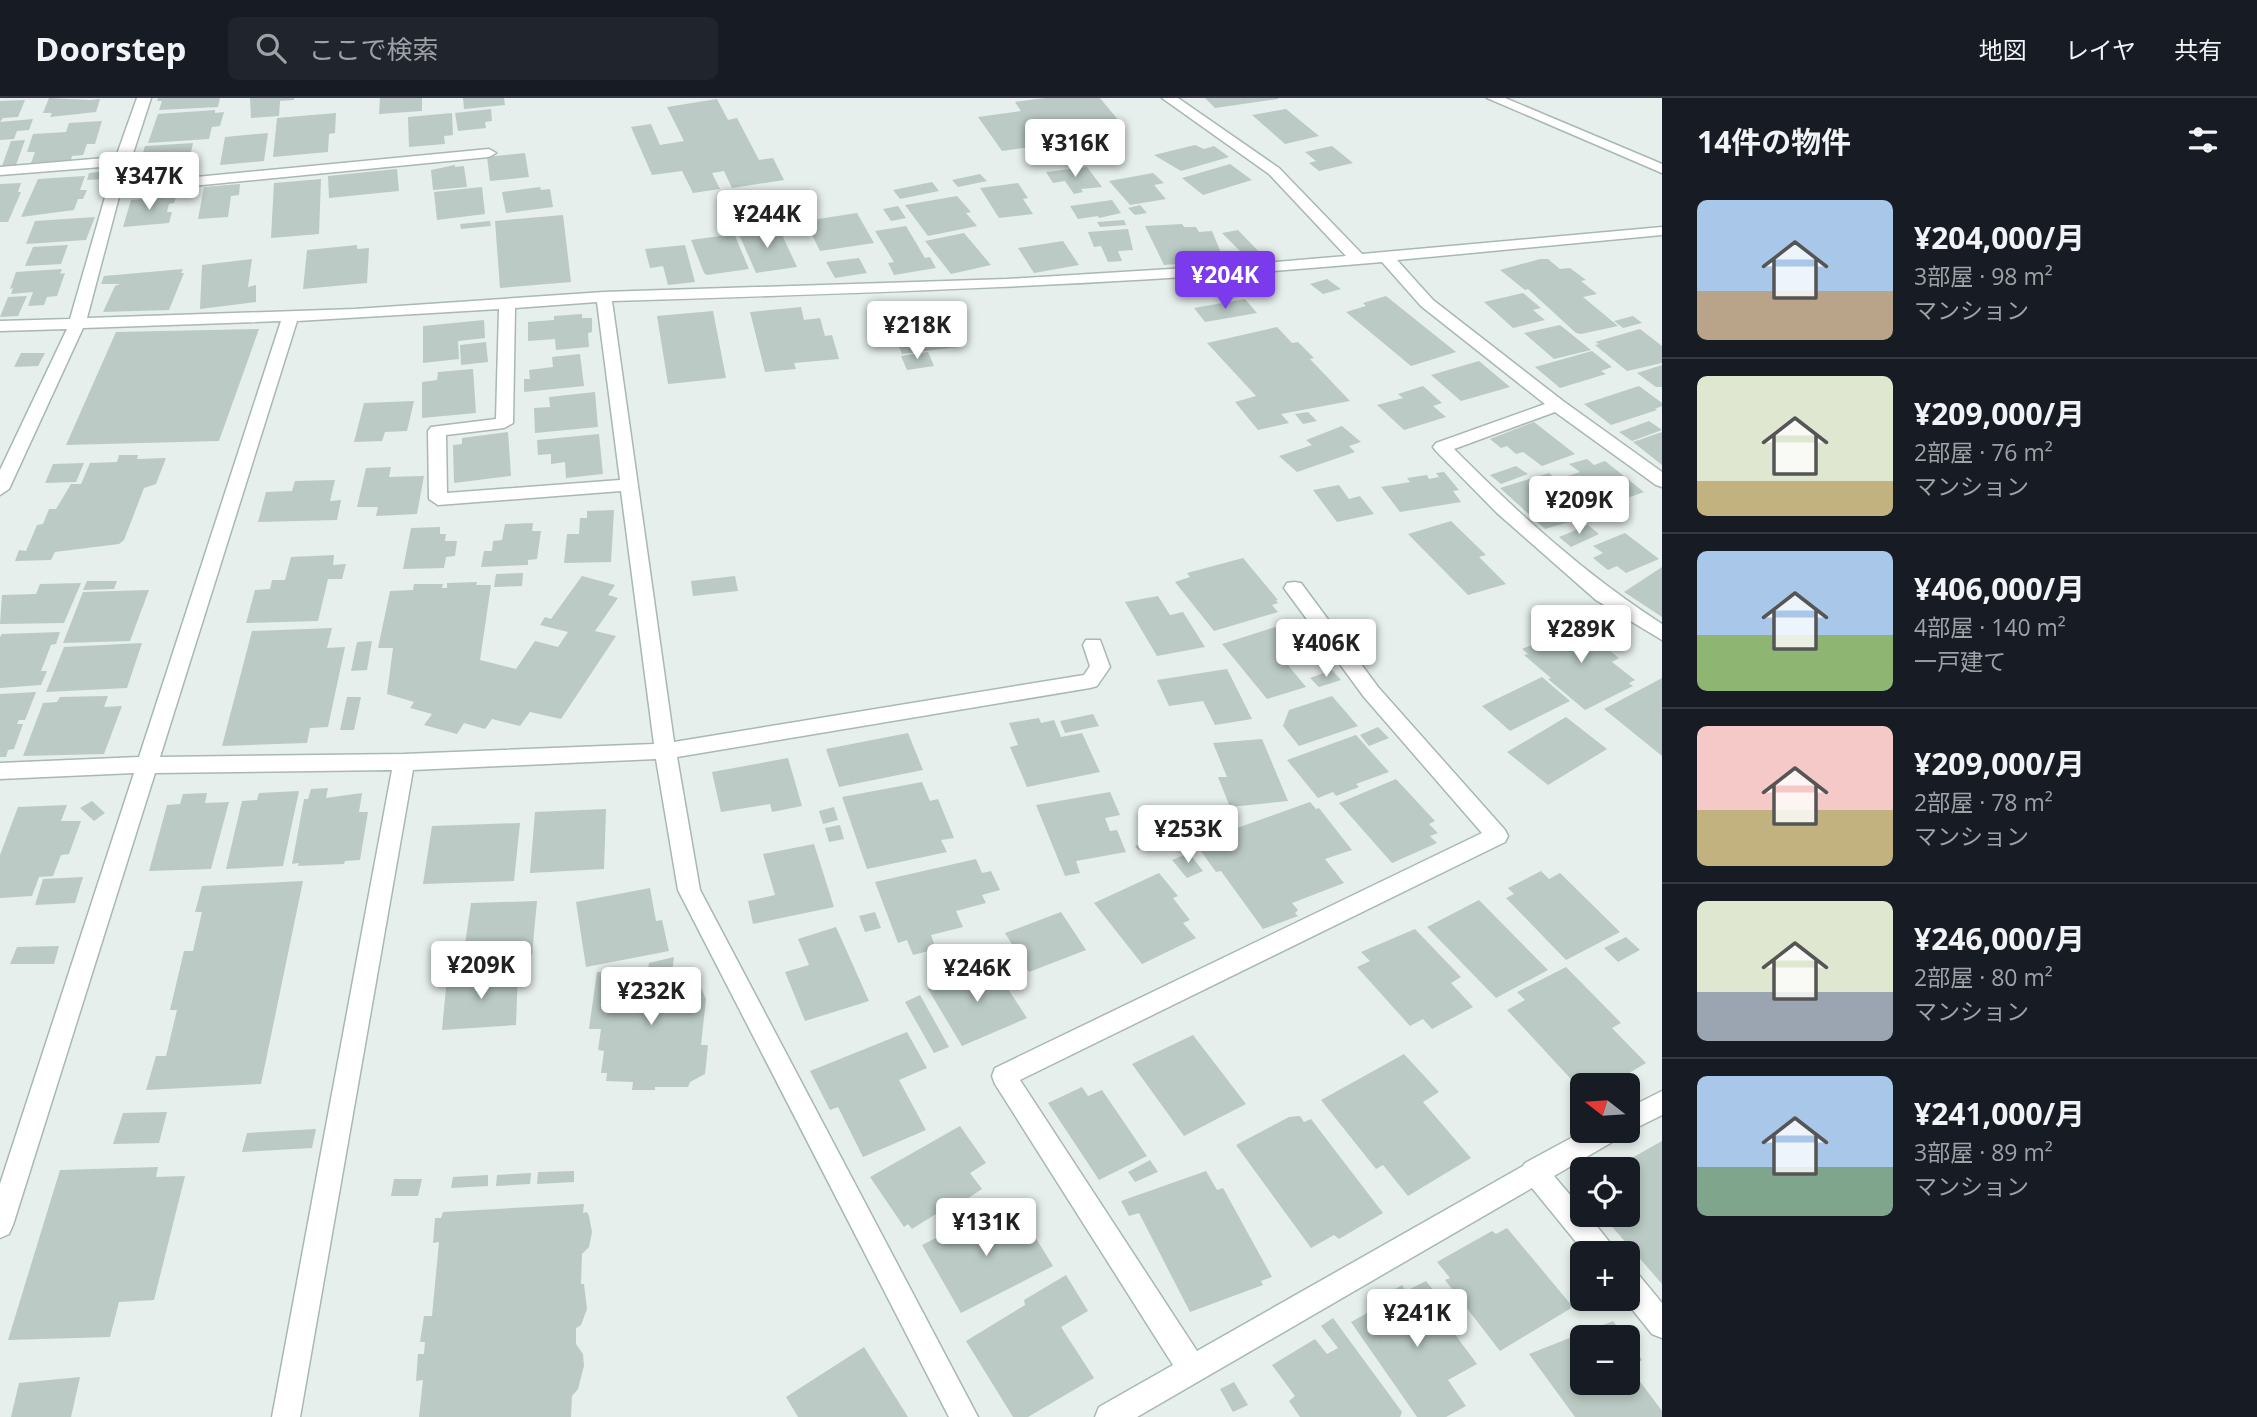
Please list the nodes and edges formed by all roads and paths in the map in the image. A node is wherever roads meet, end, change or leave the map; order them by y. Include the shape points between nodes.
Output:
1 (144, 98) edge
2 (1169, 98) edge
3 (1494, 98) edge
4 (489, 153) dead end
5 (122, 161) junction
6 (1662, 169) edge
7 (0, 171) edge
8 (115, 189) junction
9 (1662, 231) edge
10 (1386, 257) junction
11 (1359, 260) junction
12 (604, 298) junction
13 (507, 305) junction
14 (290, 317) junction
15 (77, 324) junction
16 (0, 326) edge
17 (1557, 405) junction
18 (1662, 481) edge
19 (628, 485) junction
20 (0, 489) edge
21 (1294, 588) dead end
22 (1662, 633) edge
23 (1093, 645) dead end
24 (665, 751) junction
25 (404, 762) junction
26 (145, 765) junction
27 (0, 771) edge
28 (1662, 1102) edge
29 (1640, 1114) edge
30 (1586, 1143) edge
31 (1534, 1171) junction
32 (0, 1225) edge
33 (1592, 1241) edge
34 (1640, 1297) edge
35 (1662, 1324) edge
36 (1192, 1369) junction
37 (286, 1417) edge
38 (964, 1417) edge
39 (1109, 1417) edge

1 - 5 street
2 - 11 street via 1274,171
3 - 6 street
4 - 8 street
5 - 7 street
5 - 8 street
8 - 15 street
9 - 10 street
10 - 11 street
10 - 17 street via 1427,303
11 - 12 street via 1007,284
12 - 13 street
12 - 19 street
13 - 14 street
13 - 19 street via 504,422 437,431 438,499
14 - 15 street
14 - 26 street
15 - 16 street
15 - 20 street
17 - 18 street
17 - 22 street via 1442,447 1503,509 1603,596
19 - 24 street
21 - 36 street via 1371,692 1497,836 1004,1076
23 - 24 street via 1100,667 1090,681
24 - 25 street
24 - 38 street via 689,890
25 - 26 street
25 - 37 street
26 - 27 street
26 - 32 street
28 - 29 street
30 - 31 street
31 - 33 street
31 - 36 street
34 - 35 street
36 - 39 street

